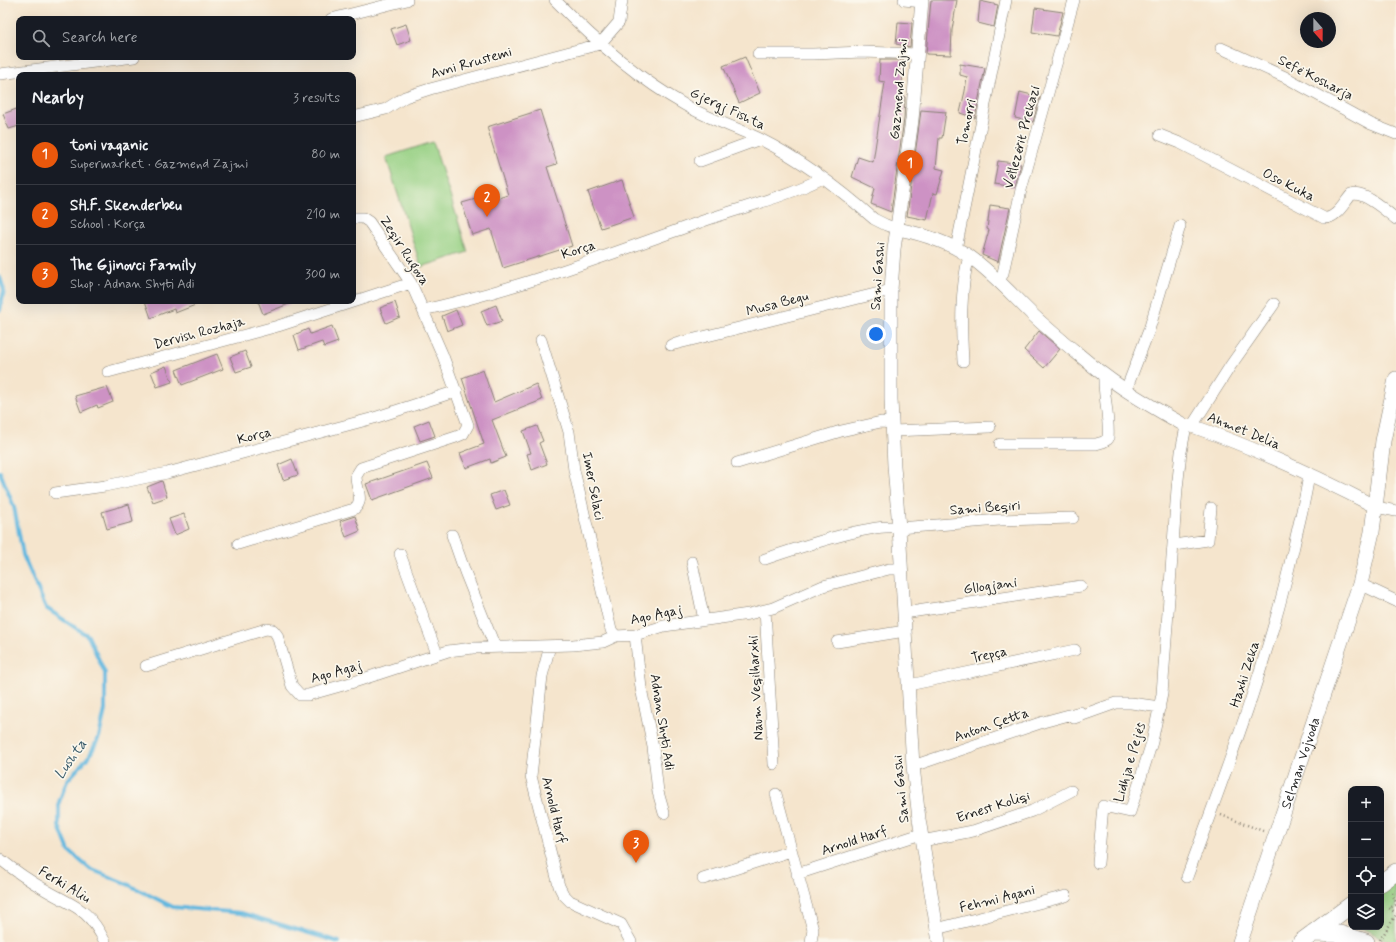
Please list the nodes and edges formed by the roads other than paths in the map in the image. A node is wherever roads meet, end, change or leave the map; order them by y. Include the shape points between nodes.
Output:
1 (407, 0) edge
2 (556, 0) edge
3 (622, 0) edge
4 (904, 0) edge
5 (1006, 0) edge
6 (1074, 0) edge
7 (922, 1) edge
8 (343, 16) edge
9 (600, 44) junction
10 (1221, 48) dead end
11 (758, 54) dead end
12 (918, 54) junction
13 (110, 60) edge
14 (0, 74) edge
15 (356, 116) edge
16 (1396, 134) edge
17 (1160, 135) dead end
18 (760, 139) junction
19 (700, 161) dead end
20 (823, 178) junction
21 (356, 218) edge
22 (1396, 219) edge
23 (1180, 226) dead end
24 (898, 229) junction
25 (956, 249) junction
26 (969, 256) junction
27 (999, 282) junction
28 (411, 283) junction
29 (891, 290) junction
30 (356, 301) edge
31 (346, 304) edge
32 (1274, 304) dead end
33 (423, 310) junction
34 (541, 340) dead end
35 (670, 345) dead end
36 (963, 361) dead end
37 (108, 372) dead end
38 (1104, 375) junction
39 (1396, 379) edge
40 (1126, 390) junction
41 (457, 391) junction
42 (1189, 426) junction
43 (892, 427) junction
44 (990, 428) dead end
45 (1000, 444) dead end
46 (737, 463) dead end
47 (1309, 474) junction
48 (55, 493) dead end
49 (1376, 507) junction
50 (1211, 508) dead end
51 (1396, 511) edge
52 (1073, 518) dead end
53 (899, 528) junction
54 (452, 534) dead end
55 (238, 544) dead end
56 (1174, 545) junction
57 (400, 554) dead end
58 (765, 559) dead end
59 (692, 562) dead end
60 (901, 569) junction
61 (1360, 584) junction
62 (1081, 586) dead end
63 (1396, 600) edge
64 (765, 610) junction
65 (904, 613) junction
66 (704, 620) junction
67 (905, 631) junction
68 (635, 635) junction
69 (616, 636) junction
70 (837, 642) dead end
71 (550, 646) junction
72 (496, 647) junction
73 (1074, 650) dead end
74 (437, 654) junction
75 (146, 666) dead end
76 (909, 685) junction
77 (1160, 708) junction
78 (1077, 715) joint
79 (774, 764) dead end
80 (913, 766) junction
81 (1070, 791) dead end
82 (776, 794) dead end
83 (664, 813) dead end
84 (922, 838) junction
85 (791, 851) junction
86 (0, 859) edge
87 (1098, 862) dead end
88 (1396, 872) edge
89 (797, 874) junction
90 (1187, 877) dead end
91 (703, 879) dead end
92 (1384, 881) edge
93 (1066, 896) dead end
94 (1348, 907) edge
95 (937, 936) edge
96 (1307, 937) edge
97 (105, 942) edge
98 (631, 942) edge
99 (811, 942) edge
100 (1240, 942) edge
101 (1366, 942) edge

1 - 8 street
2 - 9 street, Gjergj Fishta
3 - 9 street via 619,22
4 - 7 street
5 - 25 street, Tomorri
6 - 27 street, Vëllezërit Prekazi via 1021,190 1004,273
7 - 12 street, Gazmend Zajmi
9 - 15 street, Avni Rrustemi via 430,89 405,98 386,109
9 - 18 street, Gjergj Fishta via 686,106
10 - 16 street, Sefë Kosharja via 1285,77 1371,124
11 - 12 street
12 - 24 street, Gazmend Zajmi via 912,127
13 - 14 street
17 - 22 street, Oso Kuka via 1324,218 1334,216 1354,193 1365,197
18 - 19 street
18 - 20 street, Gjergj Fishta via 800,161
20 - 24 street, Gjergj Fishta via 874,219
20 - 33 street, Korça via 806,187 582,264
21 - 28 street, Zeqir Rugova via 363,218 369,222
23 - 40 street via 1149,330
24 - 25 street, Ahmet Delia via 920,234
24 - 29 street, Sami Gashi
25 - 26 street, Ahmet Delia
26 - 27 street, Ahmet Delia
26 - 36 street via 962,305
27 - 38 street, Ahmet Delia via 1035,317
28 - 30 street, Dervish Rozhaja
28 - 33 street, Zeqir Rugova
29 - 35 street, Musa Begu
29 - 43 street, Sami Gashi
31 - 37 street, Dervish Rozhaja via 278,326
32 - 42 street
33 - 41 street
34 - 69 street, Imer Selaci via 569,432 574,470 595,570 611,630
38 - 40 street, Ahmet Delia
38 - 45 street via 1109,431 1104,442
39 - 49 main road, Selman Vojvoda via 1383,441
40 - 42 street, Ahmet Delia
41 - 48 street, Korça via 374,418 166,473
41 - 55 street via 468,425 463,434 361,468 356,476 360,500 354,509
42 - 47 street, Ahmet Delia via 1245,445
42 - 56 street, Lidhja e Pejës via 1181,452
43 - 44 street
43 - 46 street via 866,425
43 - 53 street, Sami Gashi
47 - 49 street, Ahmet Delia
47 - 90 street, Haxhi Zeka via 1287,580 1270,643 1227,771
49 - 51 street
49 - 61 main road, Selman Vojvoda
50 - 56 street via 1208,540
52 - 53 street, Sami Beqiri via 1000,520
53 - 58 street, Sami Beqiri via 884,527
53 - 60 street, Sami Gashi
54 - 72 street
56 - 77 street, Lidhja e Pejës
57 - 74 street
59 - 66 street, Ago Agaj
60 - 64 street, Ago Agaj via 889,569 823,586
60 - 65 street, Sami Gashi
61 - 63 street
61 - 100 main road, Selman Vojvoda
62 - 65 street, Gllogjani
64 - 66 street, Ago Agaj
64 - 79 street, Naum Veqilharxhi
65 - 67 street, Sami Gashi
66 - 68 street, Ago Agaj via 664,626
67 - 70 street
67 - 76 street, Sami Gashi
68 - 69 street, Ago Agaj
68 - 83 street, Adnan Shyti Adi via 641,688 653,747 658,792
69 - 71 street, Ago Agaj via 603,642
71 - 72 street, Ago Agaj
71 - 98 street, Arnold Harf via 542,676 531,776 559,886 570,901 621,924
72 - 74 street, Ago Agaj
73 - 76 street, Trepça
74 - 75 street, Ago Agaj via 308,695 300,694 292,686 277,635 273,630 266,629
76 - 80 street, Sami Gashi
77 - 78 street, Lidhja e Pejës via 1116,703
77 - 87 street, Lidhja e Pejës via 1130,812 1103,806
78 - 80 street, Anton Çetta via 1029,726
80 - 84 street, Sami Gashi
81 - 84 street, Ernest Koliqi via 1032,811 973,831
82 - 85 street
84 - 89 street, Arnold Harf
84 - 95 street, Sami Gashi
85 - 89 street
85 - 91 street
86 - 97 street, Ferki Aliu via 21,875 79,908 97,926
88 - 92 main road
89 - 99 street via 813,930
93 - 95 street, Fehmi Agani
94 - 96 main road
96 - 101 main road via 1340,934

